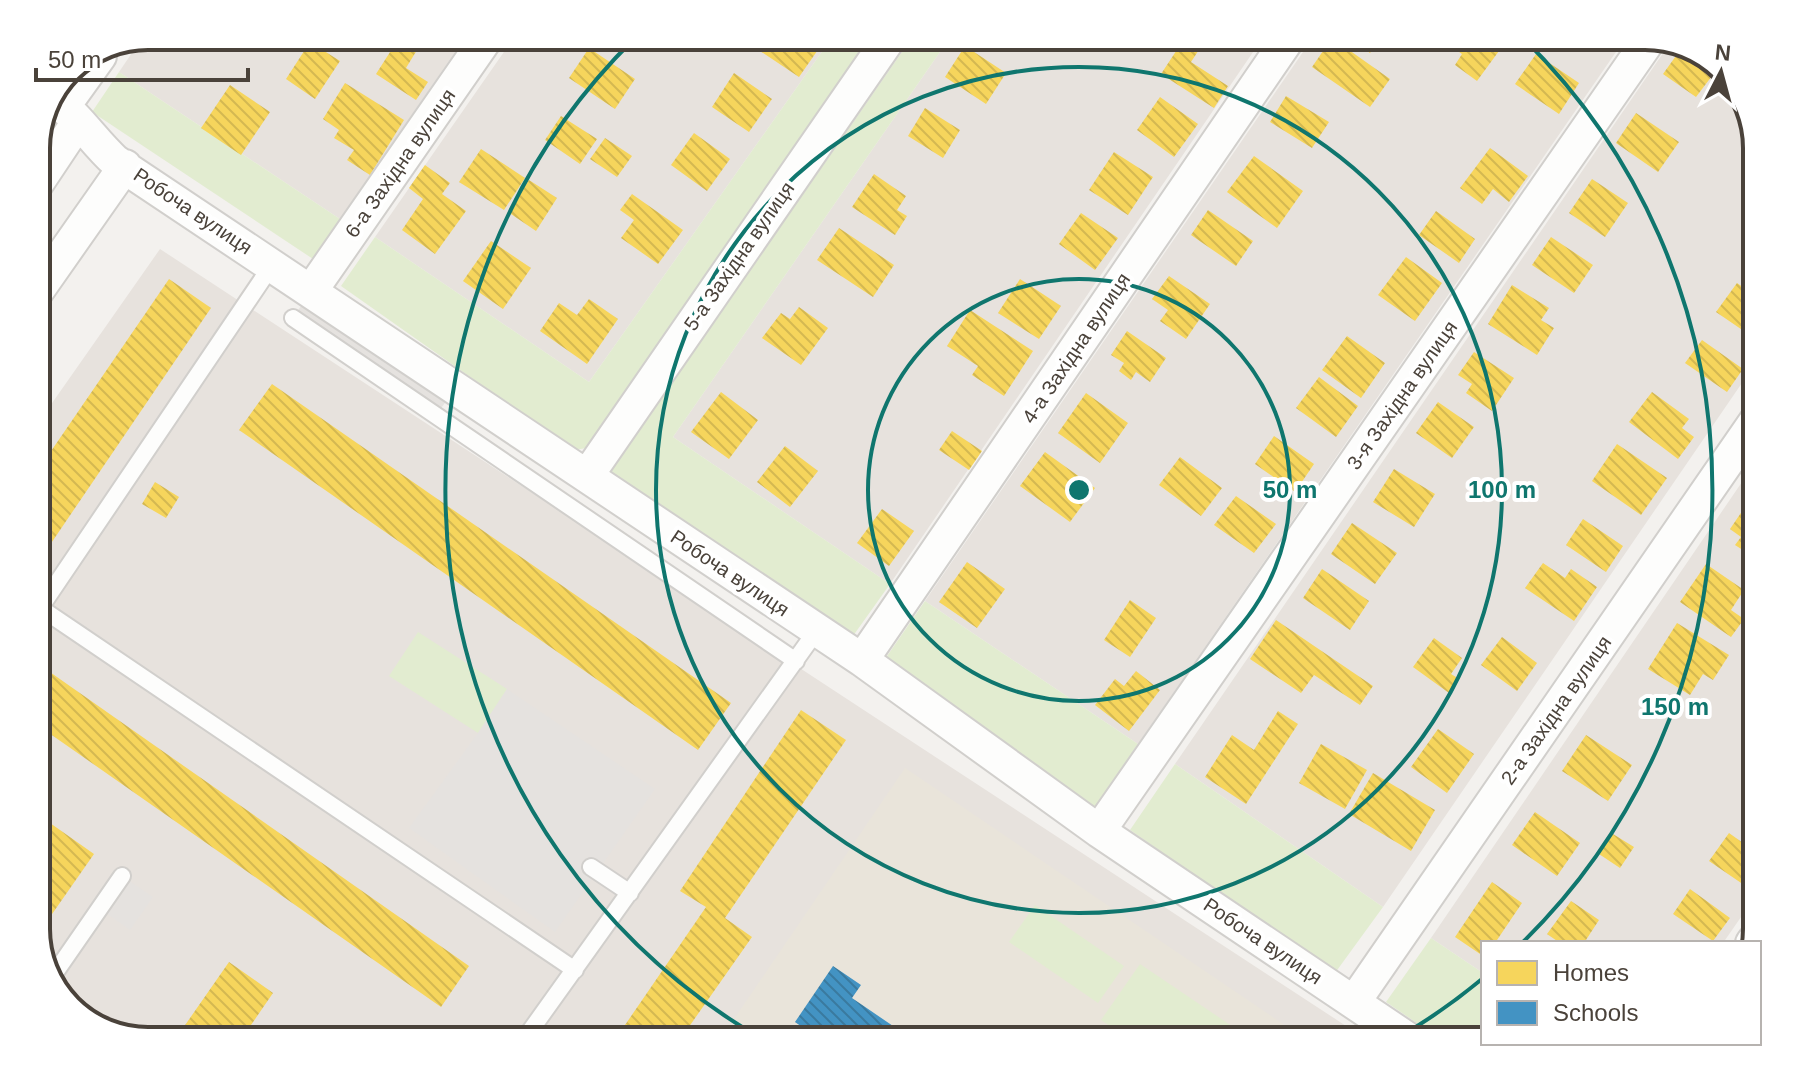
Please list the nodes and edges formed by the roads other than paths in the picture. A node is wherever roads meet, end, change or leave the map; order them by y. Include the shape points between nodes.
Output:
1 (478, 50) edge
2 (881, 50) edge
3 (1280, 50) edge
4 (1642, 50) edge
5 (94, 66) edge
6 (66, 109) edge
7 (50, 150) edge
8 (125, 166) junction
9 (272, 265) junction
10 (50, 273) edge
11 (311, 291) junction
12 (293, 318) dead end
13 (1743, 439) edge
14 (587, 476) junction
15 (50, 591) edge
16 (50, 617) edge
17 (817, 630) junction
18 (862, 660) junction
19 (796, 661) junction
20 (1099, 831) junction
21 (591, 867) dead end
22 (122, 876) dead end
23 (630, 893) junction
24 (58, 968) edge
25 (575, 970) junction
26 (1354, 1002) junction
27 (533, 1027) edge
28 (1391, 1027) edge

1 - 11 street, 6-а Західна вулиця
2 - 14 street, 5-а Західна вулиця
3 - 18 street, 4-а Західна вулиця
4 - 20 street, 3-я Західна вулиця
5 - 6 street
6 - 7 street
6 - 8 street, Робоча вулиця
8 - 9 street, Робоча вулиця
8 - 10 street
9 - 11 street, Робоча вулиця
9 - 15 lane
11 - 14 street, Робоча вулиця
12 - 19 lane
13 - 26 street, 2-а Західна вулиця
14 - 17 street, Робоча вулиця
16 - 25 lane
17 - 18 street, Робоча вулиця
17 - 19 lane
18 - 20 street, Робоча вулиця
19 - 23 lane
20 - 26 street, Робоча вулиця
21 - 23 lane
22 - 24 lane
23 - 25 lane
25 - 27 lane
26 - 28 street, Робоча вулиця

